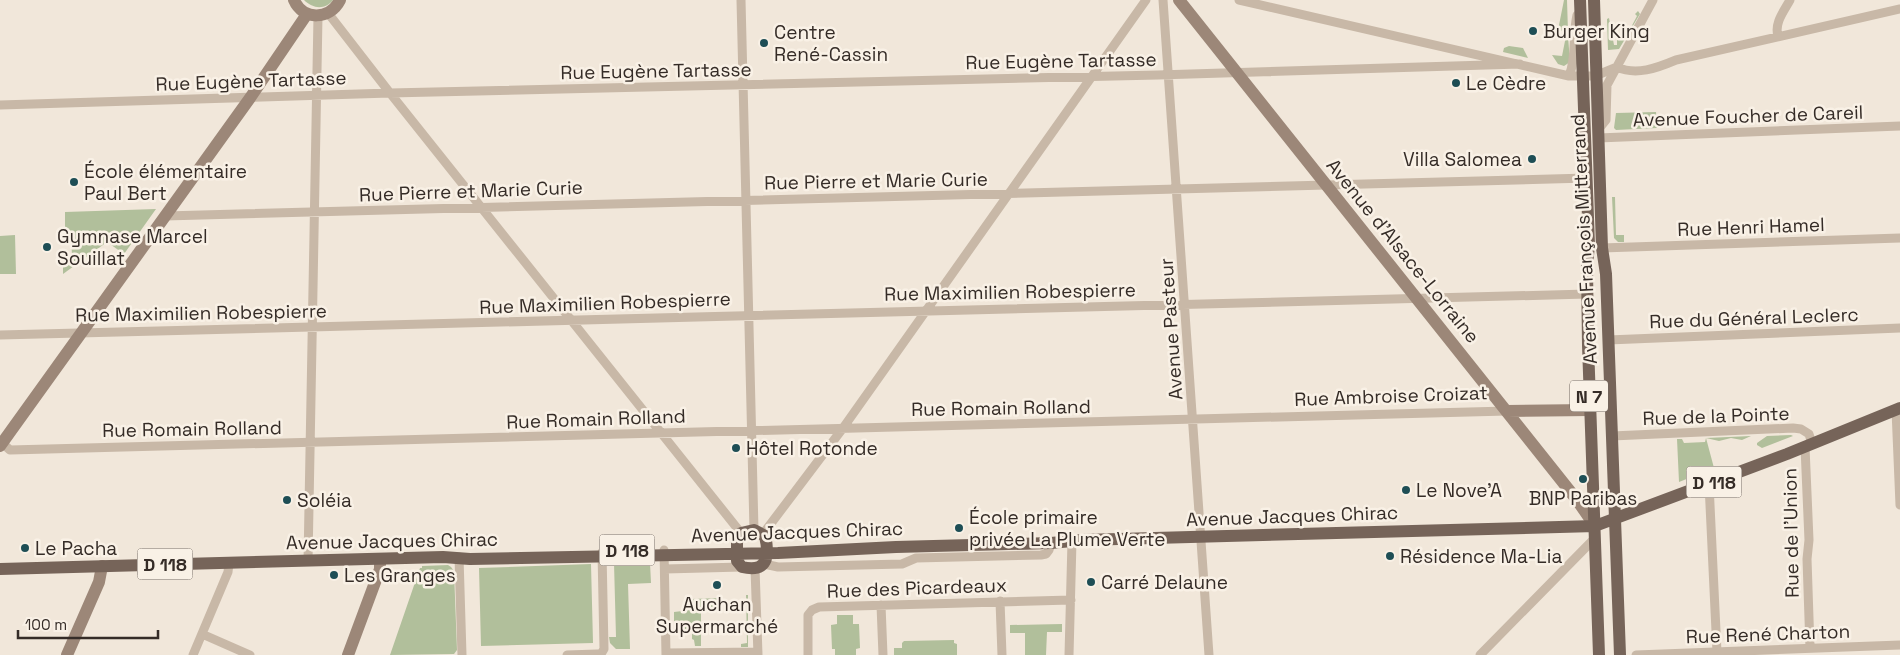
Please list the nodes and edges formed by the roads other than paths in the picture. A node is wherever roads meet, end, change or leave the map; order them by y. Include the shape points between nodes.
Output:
1 (294, 0) edge
2 (340, 0) edge
3 (741, 0) edge
4 (1146, 0) edge
5 (1163, 0) edge
6 (1179, 0) edge
7 (1239, 0) edge
8 (1594, 0) edge
9 (1653, 0) edge
10 (1790, 0) edge
11 (1580, 2) edge
12 (1900, 9) edge
13 (318, 14) junction
14 (1778, 36) junction
15 (1467, 53) junction
16 (1520, 64) junction
17 (1574, 64) junction
18 (1462, 66) junction
19 (1614, 69) junction
20 (1236, 72) junction
21 (1168, 74) junction
22 (1092, 76) junction
23 (1570, 76) junction
24 (1589, 76) junction
25 (743, 85) junction
26 (1607, 85) junction
27 (390, 93) junction
28 (317, 96) junction
29 (250, 98) junction
30 (0, 105) edge
31 (1900, 126) edge
32 (1597, 135) junction
33 (1587, 178) junction
34 (1326, 185) junction
35 (1177, 188) junction
36 (1008, 194) junction
37 (745, 200) junction
38 (482, 208) junction
39 (314, 212) junction
40 (165, 216) junction
41 (1900, 238) edge
42 (1602, 248) junction
43 (1587, 294) junction
44 (1416, 298) junction
45 (1185, 304) junction
46 (925, 310) junction
47 (749, 316) junction
48 (573, 321) junction
49 (312, 327) junction
50 (1900, 328) edge
51 (81, 332) junction
52 (0, 335) edge
53 (1608, 340) junction
54 (1898, 409) edge
55 (1590, 410) junction
56 (1507, 411) junction
57 (1194, 420) junction
58 (843, 428) junction
59 (752, 431) junction
60 (663, 433) junction
61 (1612, 436) junction
62 (310, 443) junction
63 (1, 445) edge
64 (1808, 446) junction
65 (1709, 484) junction
66 (1900, 505) edge
67 (1615, 519) junction
68 (1595, 532) junction
69 (741, 533) junction
70 (1202, 538) junction
71 (1072, 541) junction
72 (1051, 543) junction
73 (737, 550) junction
74 (664, 552) junction
75 (759, 552) junction
76 (602, 554) junction
77 (459, 557) junction
78 (380, 559) junction
79 (308, 561) junction
80 (229, 563) junction
81 (102, 566) junction
82 (0, 569) edge
83 (665, 569) junction
84 (1071, 600) junction
85 (1000, 602) junction
86 (881, 605) junction
87 (202, 634) junction
88 (1900, 645) edge
89 (1810, 648) junction
90 (1717, 652) junction
91 (666, 654) edge
92 (758, 654) edge
93 (67, 655) edge
94 (193, 655) edge
95 (250, 655) edge
96 (348, 655) edge
97 (462, 655) edge
98 (567, 655) edge
99 (808, 655) edge
100 (883, 655) edge
101 (1002, 655) edge
102 (1070, 655) edge
103 (1209, 655) edge
104 (1480, 655) edge
105 (1595, 655) edge
106 (1599, 655) edge
107 (1620, 655) edge
108 (1636, 655) edge

1 - 13 street via 300,10
2 - 13 street via 334,9
3 - 25 street
4 - 22 street
5 - 21 street, Avenue Pasteur
6 - 20 street, Avenue d'Alsace-Lorraine
7 - 15 street
8 - 24 main road, Avenue François Mitterrand / N 7
9 - 19 street
10 - 14 street via 1779,19
11 - 17 street via 1574,32
11 - 24 main road, N 7
12 - 14 street
13 - 27 street
13 - 28 street
13 - 29 street via 303,21
14 - 19 street via 1635,72
15 - 16 street
15 - 18 street
16 - 18 street, Rue Eugène Tartasse
16 - 23 street
17 - 23 street
17 - 24 street
18 - 20 street, Rue Eugène Tartasse
19 - 24 street
19 - 26 street
20 - 21 street, Rue Eugène Tartasse
20 - 34 street, Avenue d'Alsace-Lorraine
21 - 22 street, Rue Eugène Tartasse
21 - 35 street, Avenue Pasteur
22 - 25 street, Rue Eugène Tartasse
22 - 36 street
23 - 24 street
24 - 26 street
24 - 32 main road, Avenue François Mitterrand / N 7
24 - 33 main road, N 7
25 - 27 street, Rue Eugène Tartasse
25 - 37 street
26 - 32 street via 1606,120
27 - 28 street, Rue Eugène Tartasse
27 - 38 street
28 - 29 street, Rue Eugène Tartasse
28 - 39 street
29 - 30 street, Rue Eugène Tartasse
29 - 40 street
31 - 32 street, Avenue Foucher de Careil
32 - 42 main road, Avenue François Mitterrand / N 7
33 - 34 street, Rue Pierre et Marie Curie
33 - 43 main road, Avenue François Mitterrand / N 7 via 1590,246
34 - 35 street, Rue Pierre et Marie Curie
34 - 44 street, Avenue d'Alsace-Lorraine
35 - 36 street, Rue Pierre et Marie Curie
35 - 45 street, Avenue Pasteur
36 - 37 street, Rue Pierre et Marie Curie
36 - 46 street
37 - 38 street, Rue Pierre et Marie Curie
37 - 47 street
38 - 39 street, Rue Pierre et Marie Curie
38 - 48 street
39 - 40 street, Rue Pierre et Marie Curie
39 - 49 street
40 - 51 street
41 - 42 street, Rue Henri Hamel
42 - 53 main road, Avenue François Mitterrand / N 7
43 - 44 street, Rue Maximilien Robespierre
43 - 55 main road, Avenue François Mitterrand / N 7
44 - 45 street, Rue Maximilien Robespierre
44 - 56 street, Avenue d'Alsace-Lorraine
45 - 46 street, Rue Maximilien Robespierre
45 - 57 street, Avenue Pasteur
46 - 47 street, Rue Maximilien Robespierre
46 - 58 street
47 - 48 street, Rue Maximilien Robespierre
47 - 59 street
48 - 49 street, Rue Maximilien Robespierre
48 - 60 street
49 - 51 street, Rue Maximilien Robespierre
49 - 62 street
50 - 53 street, Rue du Général Leclerc
51 - 52 street, Rue Maximilien Robespierre
51 - 63 street
53 - 61 main road, Avenue François Mitterrand / N 7
54 - 64 main road, D 118
54 - 66 street
55 - 56 street, Rue Ambroise Croizat
55 - 68 main road, Avenue François Mitterrand / N 7
56 - 57 street, Rue Ambroise Croizat
56 - 68 street, Avenue d'Alsace-Lorraine via 1577,500
57 - 58 street, Rue Romain Rolland
57 - 70 street, Avenue Pasteur
58 - 59 street, Rue Romain Rolland
58 - 75 street
59 - 60 street, Rue Romain Rolland
59 - 75 street
60 - 62 street, Rue Romain Rolland
60 - 69 street
61 - 64 street, Rue de la Pointe via 1793,428 1809,434
61 - 67 main road, Avenue François Mitterrand / N 7
62 - 63 street, Rue Romain Rolland via 10,450
62 - 79 street
64 - 65 main road, D 118
64 - 89 street, Rue de l'Union
65 - 67 main road, D 118
65 - 90 street
67 - 68 main road, D 118
67 - 107 main road, Avenue François Mitterrand / N 7
68 - 70 main road, Avenue Jacques Chirac / D 118
68 - 104 street
68 - 106 main road, Avenue François Mitterrand / N 7
69 - 73 main road
69 - 75 main road
70 - 71 main road, Avenue Jacques Chirac / D 118
70 - 103 street, Avenue Pasteur
71 - 72 main road, Avenue Jacques Chirac / D 118
71 - 84 street
72 - 75 main road, Avenue Jacques Chirac / D 118
72 - 75 street via 1046,554 1041,555 916,558 902,564 778,568
73 - 74 main road, Avenue Jacques Chirac / D 118
73 - 75 main road, Avenue Jacques Chirac / D 118
73 - 75 main road via 738,561
74 - 76 main road, Avenue Jacques Chirac / D 118
74 - 83 street
75 - 83 street
75 - 92 street
76 - 77 main road, Avenue Jacques Chirac / D 118
76 - 98 street via 604,649 601,654
77 - 78 main road, Avenue Jacques Chirac / D 118
77 - 97 street
78 - 79 main road, Avenue Jacques Chirac / D 118
78 - 96 street via 380,569
79 - 80 main road, Avenue Jacques Chirac / D 118
80 - 81 main road, Avenue Jacques Chirac / D 118
80 - 87 street
81 - 82 main road, Avenue Jacques Chirac / D 118
81 - 93 street via 99,582
83 - 91 street
84 - 85 street, Rue des Picardeaux
84 - 102 street
85 - 86 street, Rue des Picardeaux
85 - 101 street
86 - 99 street, Rue des Picardeaux via 812,610 807,621
86 - 100 street
87 - 94 street
87 - 95 street
88 - 89 street, Rue René Charton
89 - 90 street, Rue René Charton
90 - 108 street, Rue René Charton
91 - 92 street
105 - 106 street

